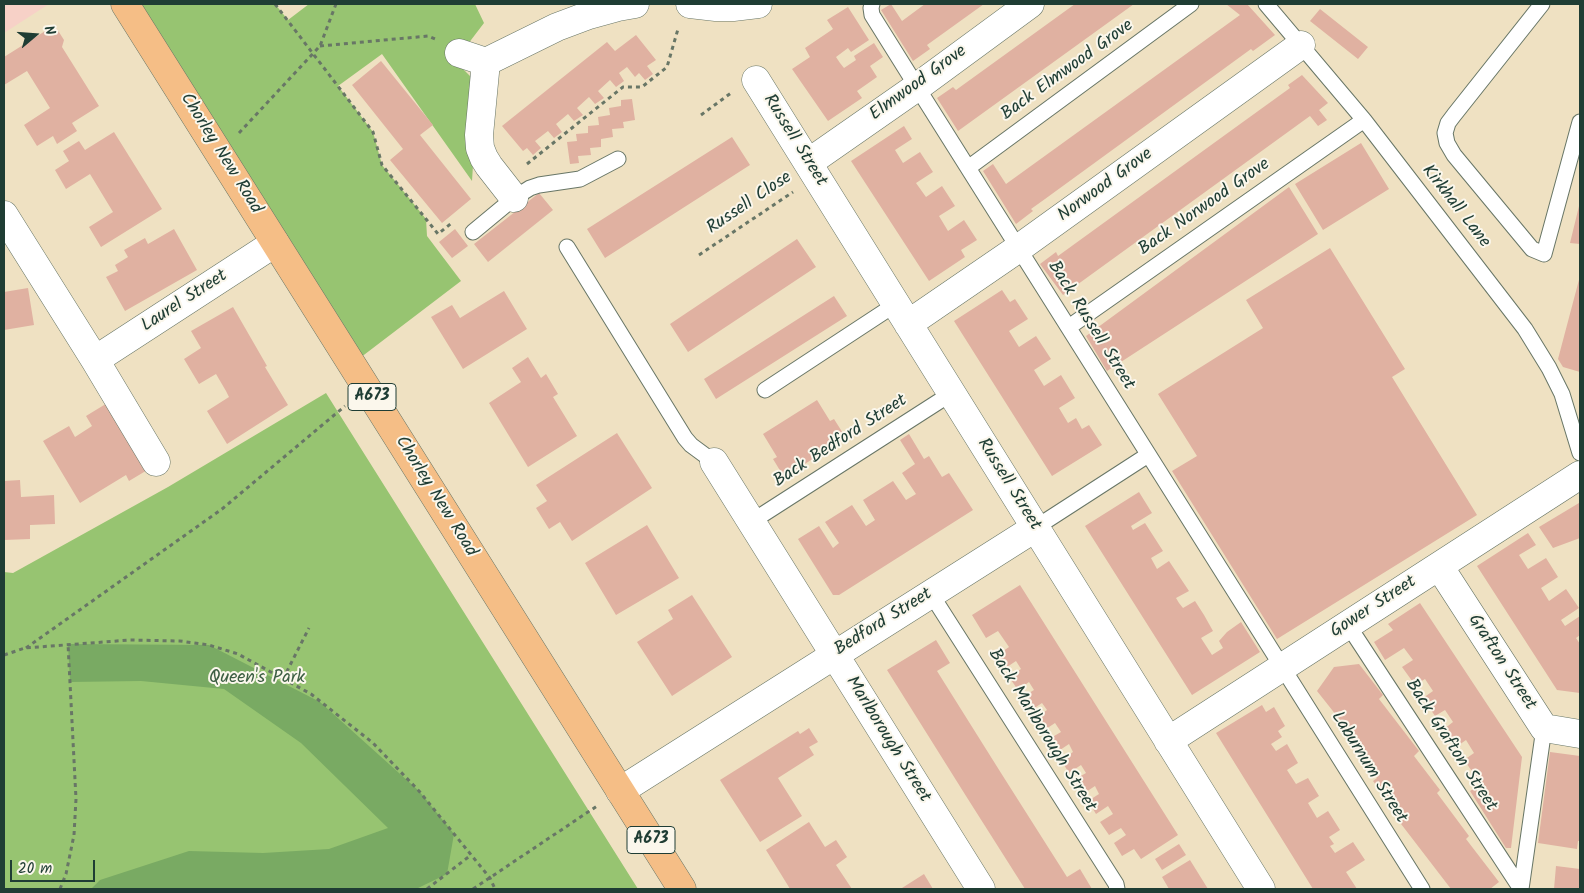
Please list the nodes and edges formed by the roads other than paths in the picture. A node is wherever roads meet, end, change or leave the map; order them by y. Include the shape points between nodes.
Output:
1 (125, 4) edge
2 (635, 4) edge
3 (758, 4) edge
4 (872, 4) edge
5 (1030, 4) edge
6 (1191, 4) edge
7 (1266, 4) edge
8 (1542, 4) edge
9 (685, 14) edge
10 (1301, 45) junction
11 (459, 54) road end
12 (486, 62) junction
13 (756, 80) road end
14 (916, 87) junction
15 (1364, 120) junction
16 (1580, 122) edge
17 (618, 159) dead end
18 (968, 168) junction
19 (812, 170) junction
20 (508, 190) junction
21 (4, 215) edge
22 (473, 232) dead end
23 (275, 243) junction
24 (566, 247) dead end
25 (1019, 248) junction
26 (902, 314) junction
27 (1068, 327) junction
28 (95, 360) junction
29 (765, 390) dead end
30 (952, 393) junction
31 (1580, 453) edge
32 (1148, 455) junction
33 (156, 462) dead end
34 (714, 462) joint
35 (1580, 475) edge
36 (751, 522) junction
37 (1035, 528) junction
38 (1438, 566) junction
39 (931, 594) junction
40 (1348, 625) junction
41 (834, 655) junction
42 (1282, 667) junction
43 (1544, 728) junction
44 (1580, 734) edge
45 (1168, 741) junction
46 (620, 791) junction
47 (682, 889) edge
48 (981, 889) edge
49 (1117, 889) edge
50 (1260, 889) edge
51 (1422, 889) edge
52 (1521, 889) edge

1 - 23 main road, Chorley New Road / A673
2 - 12 street via 557,27
3 - 9 street via 716,7
4 - 14 lane, Back Russell Street via 872,14
5 - 14 street, Elmwood Grove
6 - 18 lane, Back Elmwood Grove
7 - 10 lane, Kirkhall Lane
8 - 16 lane via 1454,115 1445,133 1454,155 1532,249 1544,254
10 - 15 lane, Kirkhall Lane
10 - 25 street, Norwood Grove
11 - 12 street
12 - 20 street via 480,141 484,158
13 - 19 street, Russell Street
14 - 18 lane, Back Russell Street
14 - 19 street, Elmwood Grove
15 - 27 lane, Back Norwood Grove
15 - 31 lane, Kirkhall Lane via 1525,329 1562,394
17 - 20 lane via 580,179
18 - 25 lane, Back Russell Street
19 - 26 street, Russell Street
20 - 22 lane
21 - 28 street
23 - 28 street, Laurel Street
23 - 46 main road, Chorley New Road / A673
24 - 34 lane via 685,438
25 - 26 street, Norwood Grove
25 - 27 lane, Back Russell Street
26 - 29 lane
26 - 30 street, Russell Street
27 - 32 lane, Back Russell Street
28 - 33 street
30 - 36 lane, Back Bedford Street
30 - 37 street, Russell Street
32 - 37 lane, Bedford Street
32 - 42 lane, Back Russell Street
34 - 36 street, Marlborough Street
35 - 38 street, Gower Street
36 - 41 street, Marlborough Street
37 - 39 street, Bedford Street
37 - 45 street, Russell Street
38 - 40 street, Gower Street
38 - 43 street, Grafton Street
39 - 41 street, Bedford Street
39 - 49 lane, Back Marlborough Street
40 - 42 street, Gower Street
40 - 52 lane, Back Grafton Street
41 - 46 street, Bedford Street
41 - 48 street, Marlborough Street
42 - 45 street, Gower Street
42 - 51 lane, Laburnum Street
43 - 44 street, Grafton Street
43 - 52 lane
45 - 50 street, Russell Street
46 - 47 main road, Chorley New Road / A673

